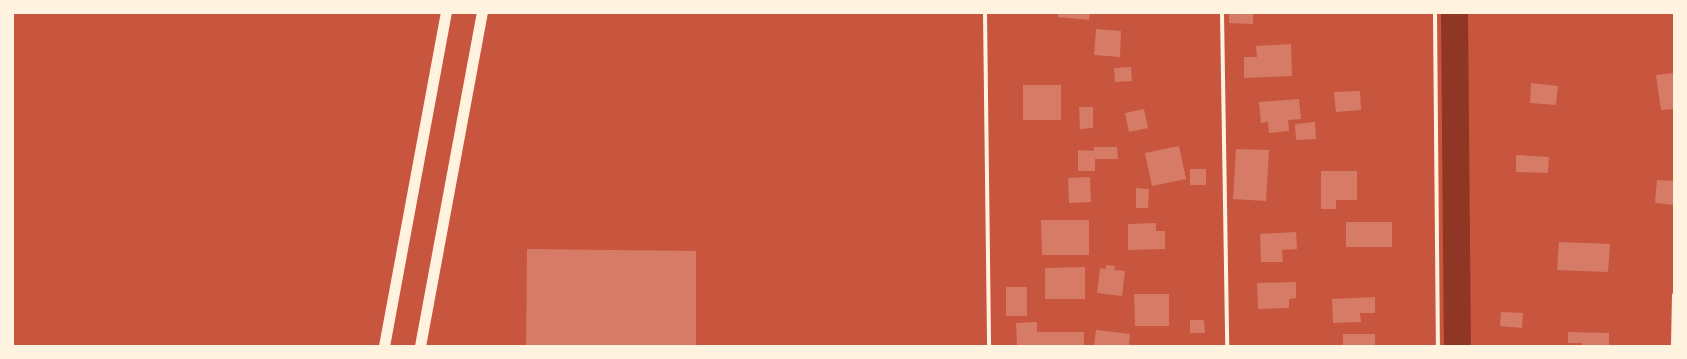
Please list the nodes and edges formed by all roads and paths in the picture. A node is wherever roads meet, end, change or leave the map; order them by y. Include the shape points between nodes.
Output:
1 (446, 13) edge
2 (482, 13) edge
3 (984, 13) edge
4 (1222, 13) edge
5 (1435, 13) edge
6 (1674, 295) edge
7 (1674, 312) edge
8 (384, 346) edge
9 (420, 346) edge
10 (989, 346) edge
11 (1228, 346) edge
12 (1438, 346) edge
13 (1673, 346) edge

1 - 8 highway
2 - 9 highway
3 - 10 street
4 - 11 street
5 - 12 street
6 - 7 street
7 - 13 street

